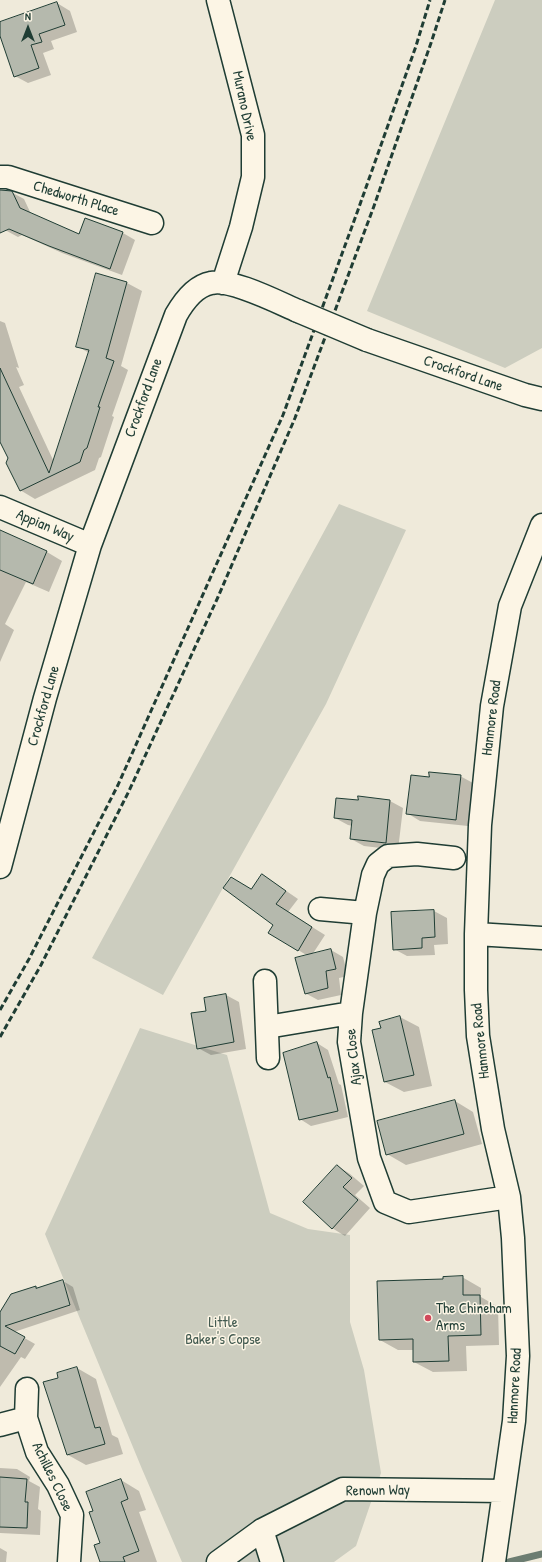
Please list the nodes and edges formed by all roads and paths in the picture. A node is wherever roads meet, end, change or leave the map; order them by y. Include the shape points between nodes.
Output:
1 (218, 0) edge
2 (0, 177) edge
3 (152, 223) dead end
4 (223, 283) junction
5 (542, 399) edge
6 (0, 507) edge
7 (542, 525) edge
8 (90, 545) junction
9 (454, 858) dead end
10 (0, 867) edge
11 (320, 909) dead end
12 (365, 913) junction
13 (476, 934) junction
14 (542, 938) edge
15 (265, 981) dead end
16 (351, 1013) junction
17 (267, 1027) junction
18 (268, 1058) dead end
19 (509, 1197) junction
20 (27, 1389) dead end
21 (26, 1418) junction
22 (0, 1424) edge
23 (504, 1491) junction
24 (262, 1530) junction
25 (69, 1562) edge
26 (218, 1562) edge
27 (272, 1562) edge
28 (494, 1562) edge

1 - 4 street, Murano Drive via 253,135 253,178
2 - 3 street, Chedworth Place
4 - 5 street, Crockford Lane, bridge via 232,284 368,340
4 - 8 street, Crockford Lane via 212,282 201,286 188,297 176,315
6 - 8 street, Appian Way
7 - 13 street, Hanmore Road via 510,606 492,706 480,826
8 - 10 street, Crockford Lane via 45,698
9 - 12 street, Ajax Close via 417,854 388,856 378,864 373,875
11 - 12 street
12 - 16 street, Ajax Close
13 - 14 street
13 - 19 street, Hanmore Road via 478,1036 493,1129
15 - 17 street
16 - 17 street
16 - 19 street, Ajax Close via 349,1042 369,1158 385,1202 409,1212
17 - 18 street
19 - 23 street, Hanmore Road via 518,1356 514,1421
20 - 21 street, Achilles Close
21 - 22 street
21 - 25 street, Achilles Close via 37,1452 58,1485 72,1515
23 - 24 street, Renown Way via 343,1489
23 - 28 street, Hanmore Road
24 - 26 street, Renown Way
24 - 27 street

